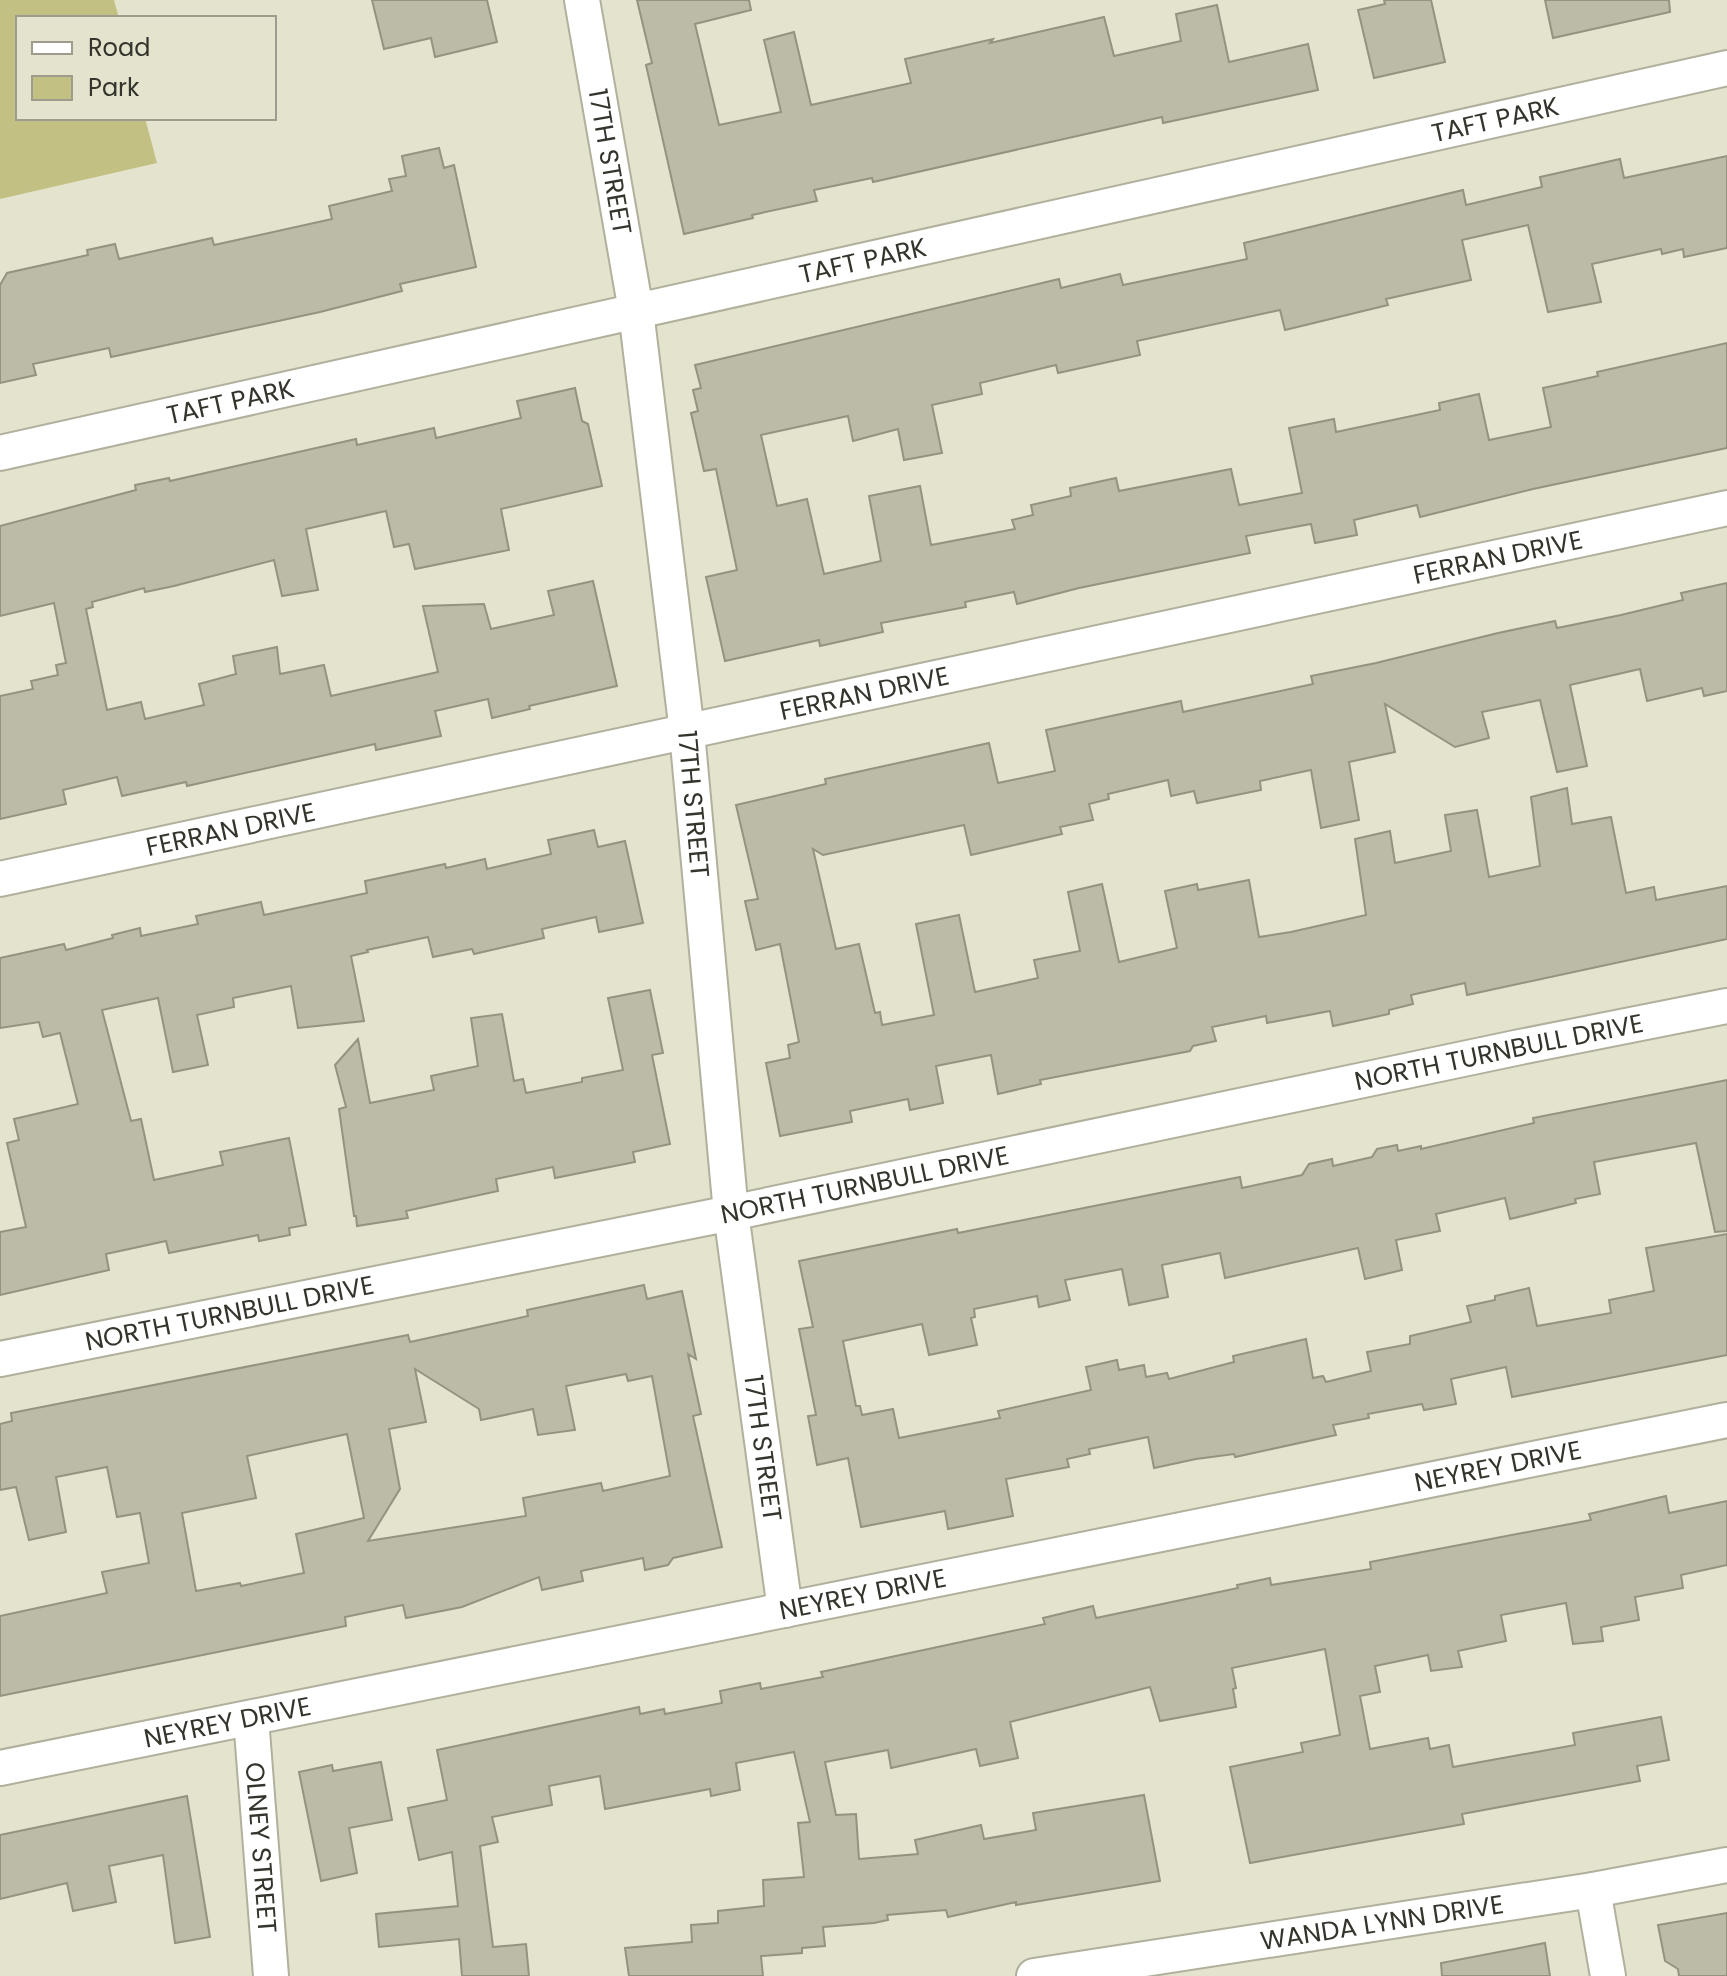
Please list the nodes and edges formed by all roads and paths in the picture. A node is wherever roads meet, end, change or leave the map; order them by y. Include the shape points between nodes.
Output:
1 (582, 0) edge
2 (1727, 68) edge
3 (636, 311) junction
4 (0, 453) edge
5 (1727, 508) edge
6 (687, 732) junction
7 (0, 879) edge
8 (1727, 1006) edge
9 (731, 1213) junction
10 (0, 1359) edge
11 (1727, 1420) edge
12 (785, 1610) junction
13 (251, 1718) junction
14 (0, 1768) edge
15 (1727, 1865) edge
16 (1593, 1890) junction
17 (271, 1976) edge
18 (1034, 1976) edge
19 (1608, 1976) edge

1 - 3 street, 17TH STREET
2 - 3 street, TAFT PARK
3 - 4 street, TAFT PARK
3 - 6 street, 17TH STREET
5 - 6 street, FERRAN DRIVE
6 - 7 street, FERRAN DRIVE
6 - 9 street, 17TH STREET
8 - 9 street, NORTH TURNBULL DRIVE
9 - 10 street, NORTH TURNBULL DRIVE
9 - 12 street, 17TH STREET
11 - 12 street, NEYREY DRIVE
12 - 13 street, NEYREY DRIVE
13 - 14 street, NEYREY DRIVE
13 - 17 street, OLNEY STREET
15 - 16 street, WANDA LYNN DRIVE
16 - 18 street, WANDA LYNN DRIVE
16 - 19 street

